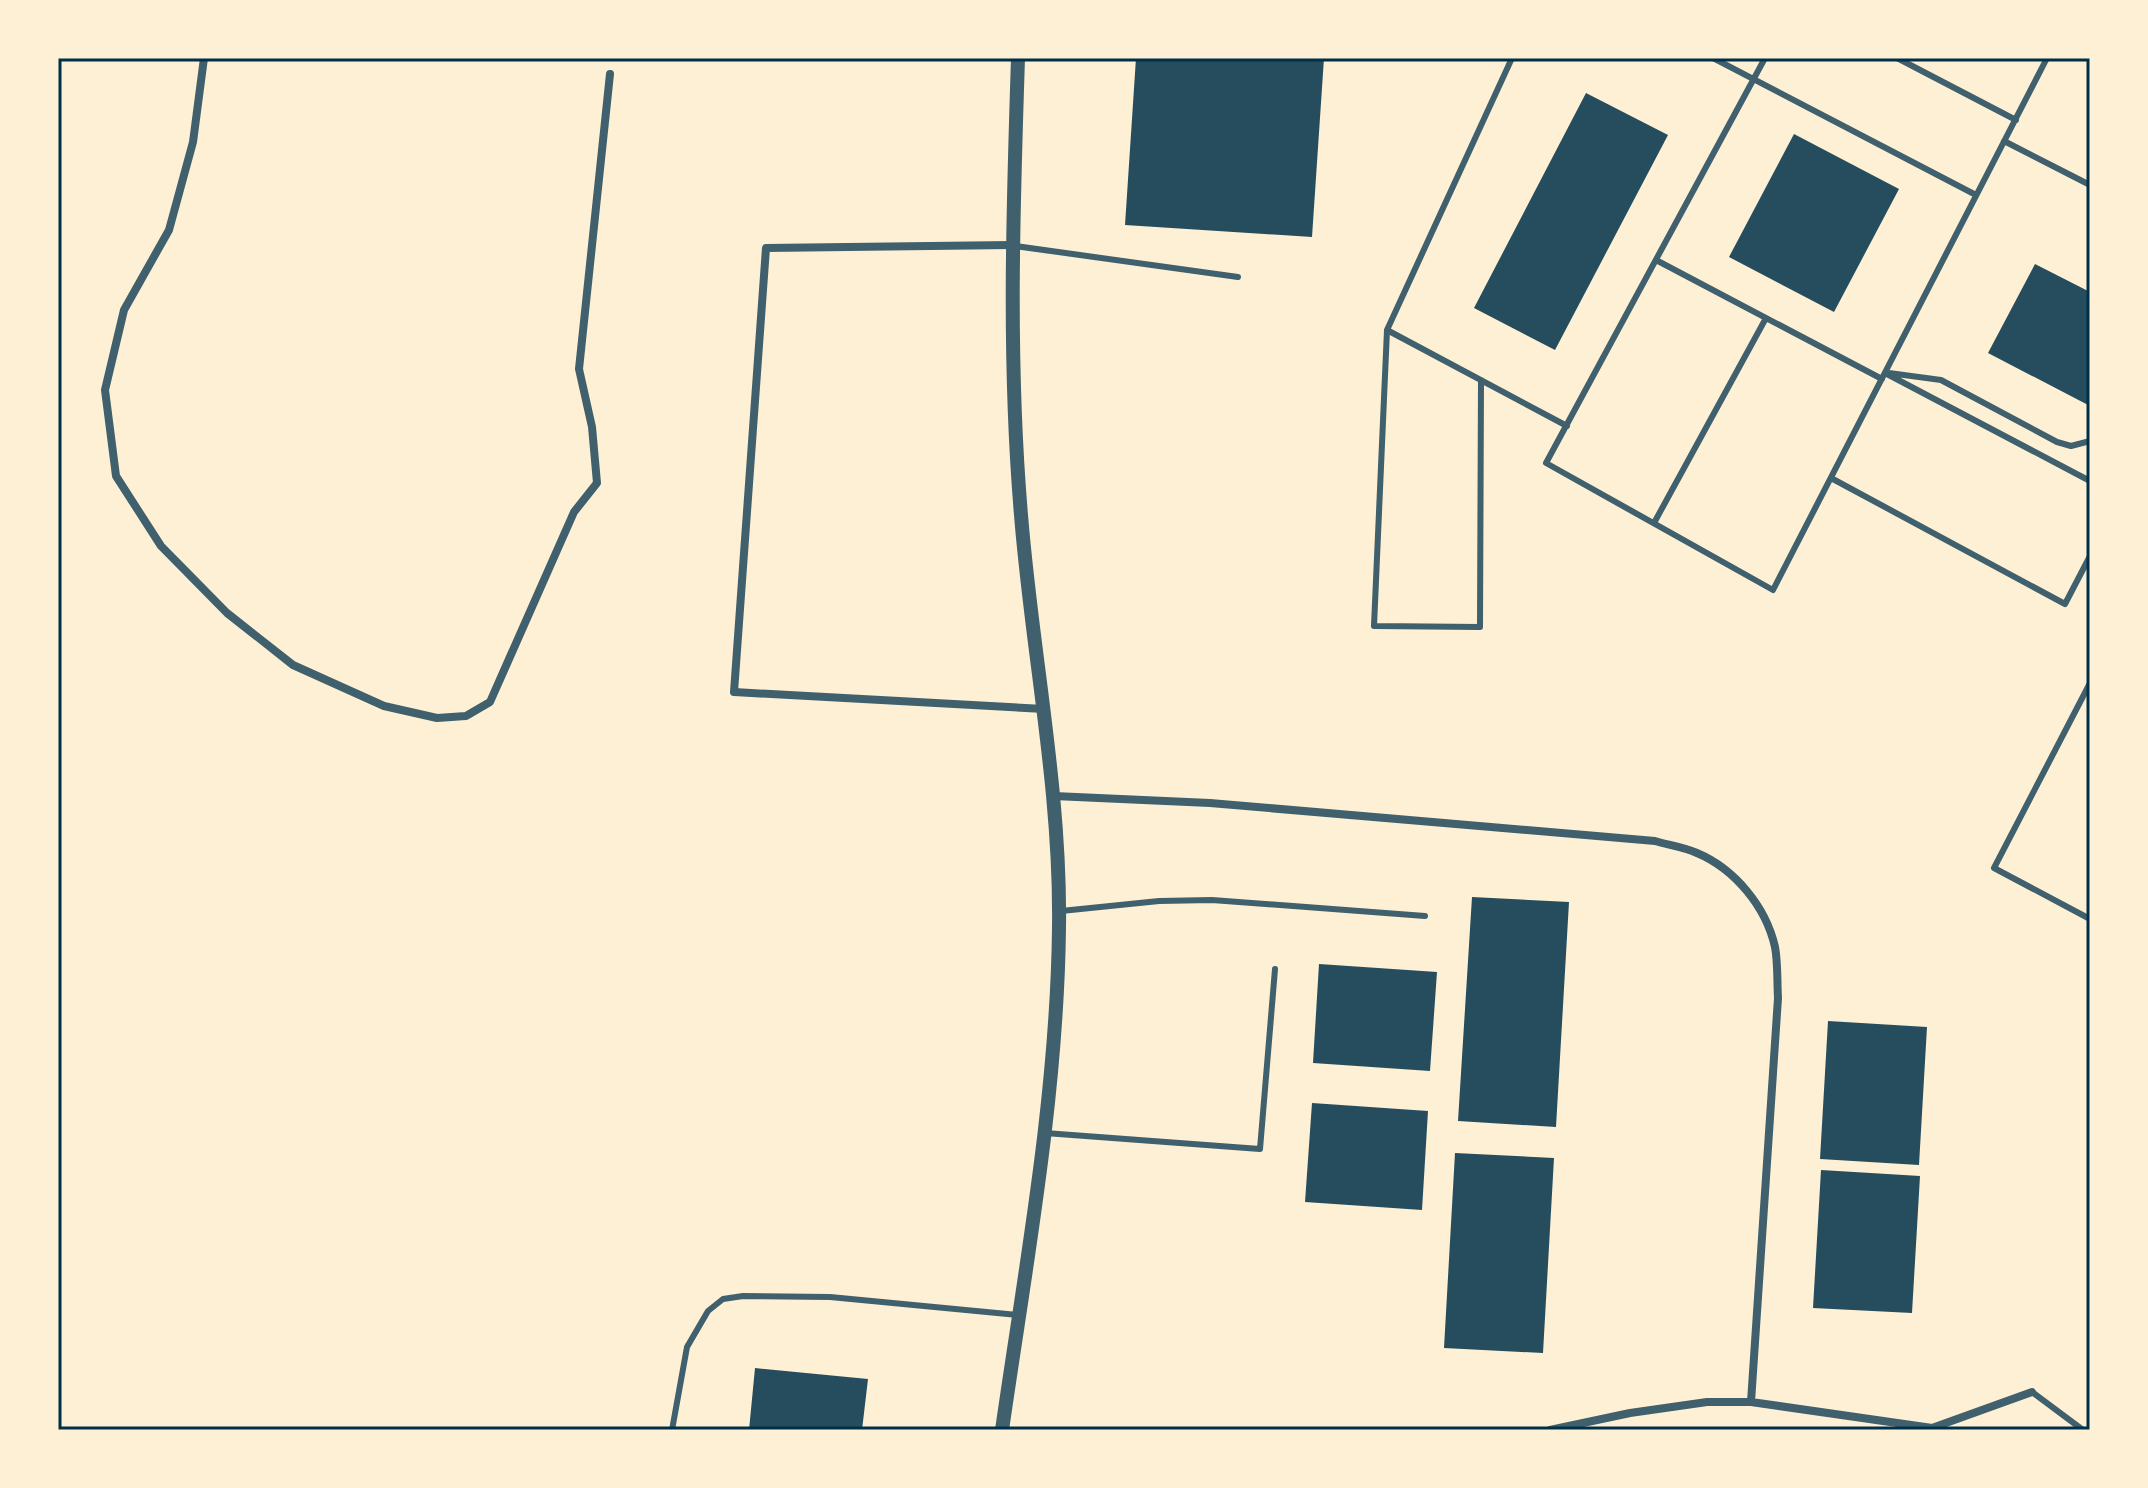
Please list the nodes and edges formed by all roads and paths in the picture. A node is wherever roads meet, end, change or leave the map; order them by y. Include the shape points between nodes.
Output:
1 (204, 58) edge
2 (1018, 58) edge
3 (1512, 58) edge
4 (1713, 58) edge
5 (1765, 58) edge
6 (1897, 58) edge
7 (2047, 58) edge
8 (610, 74) dead end
9 (1753, 79) junction
10 (2016, 120) junction
11 (2004, 141) junction
12 (2090, 185) edge
13 (1976, 195) junction
14 (1012, 245) junction
15 (1656, 260) junction
16 (1238, 277) dead end
17 (1766, 318) junction
18 (1387, 330) junction
19 (1883, 376) junction
20 (1481, 380) junction
21 (1567, 426) junction
22 (2090, 441) edge
23 (1831, 478) junction
24 (2090, 481) edge
25 (1654, 523) junction
26 (2090, 556) edge
27 (2090, 683) edge
28 (1044, 709) junction
29 (1054, 796) junction
30 (1058, 912) junction
31 (1425, 916) dead end
32 (2090, 918) edge
33 (1275, 969) dead end
34 (1044, 1133) junction
35 (1018, 1315) junction
36 (2032, 1392) joint
37 (1751, 1402) junction
38 (672, 1430) edge
39 (1002, 1430) edge
40 (1550, 1430) edge
41 (2083, 1430) edge

1 - 8 street via 193,142 169,230 124,310 105,390 116,476 161,546 227,613 293,665 384,706 437,718 466,716 490,702 574,512 597,483 579,369
2 - 14 street
3 - 18 lane
4 - 9 lane
5 - 9 lane
6 - 10 lane
7 - 10 lane
9 - 13 lane
9 - 15 lane
10 - 11 lane
11 - 12 lane
11 - 13 lane
13 - 19 lane
14 - 16 lane
14 - 28 street via 1012,382 1021,517
14 - 28 street via 766,248 734,692
15 - 17 lane
15 - 21 lane
17 - 19 lane
17 - 25 lane
18 - 20 lane
18 - 20 lane via 1374,626 1480,627
19 - 22 lane via 1941,380 2057,442 2071,446
19 - 23 lane
19 - 24 lane
20 - 21 lane
21 - 25 lane via 1546,463
23 - 25 lane via 1773,590
23 - 26 lane via 2065,604
27 - 32 lane via 1994,868
28 - 29 street
29 - 30 street
29 - 37 street via 1210,803 1655,841 1725,868 1756,902 1776,950 1778,998
30 - 31 lane via 1212,900
30 - 34 street via 1054,1051
33 - 34 lane via 1260,1149
34 - 35 street
35 - 38 lane via 830,1297 723,1299 708,1311 687,1347
35 - 39 street
36 - 37 street via 1932,1428
36 - 41 lane
37 - 40 street via 1692,1404

